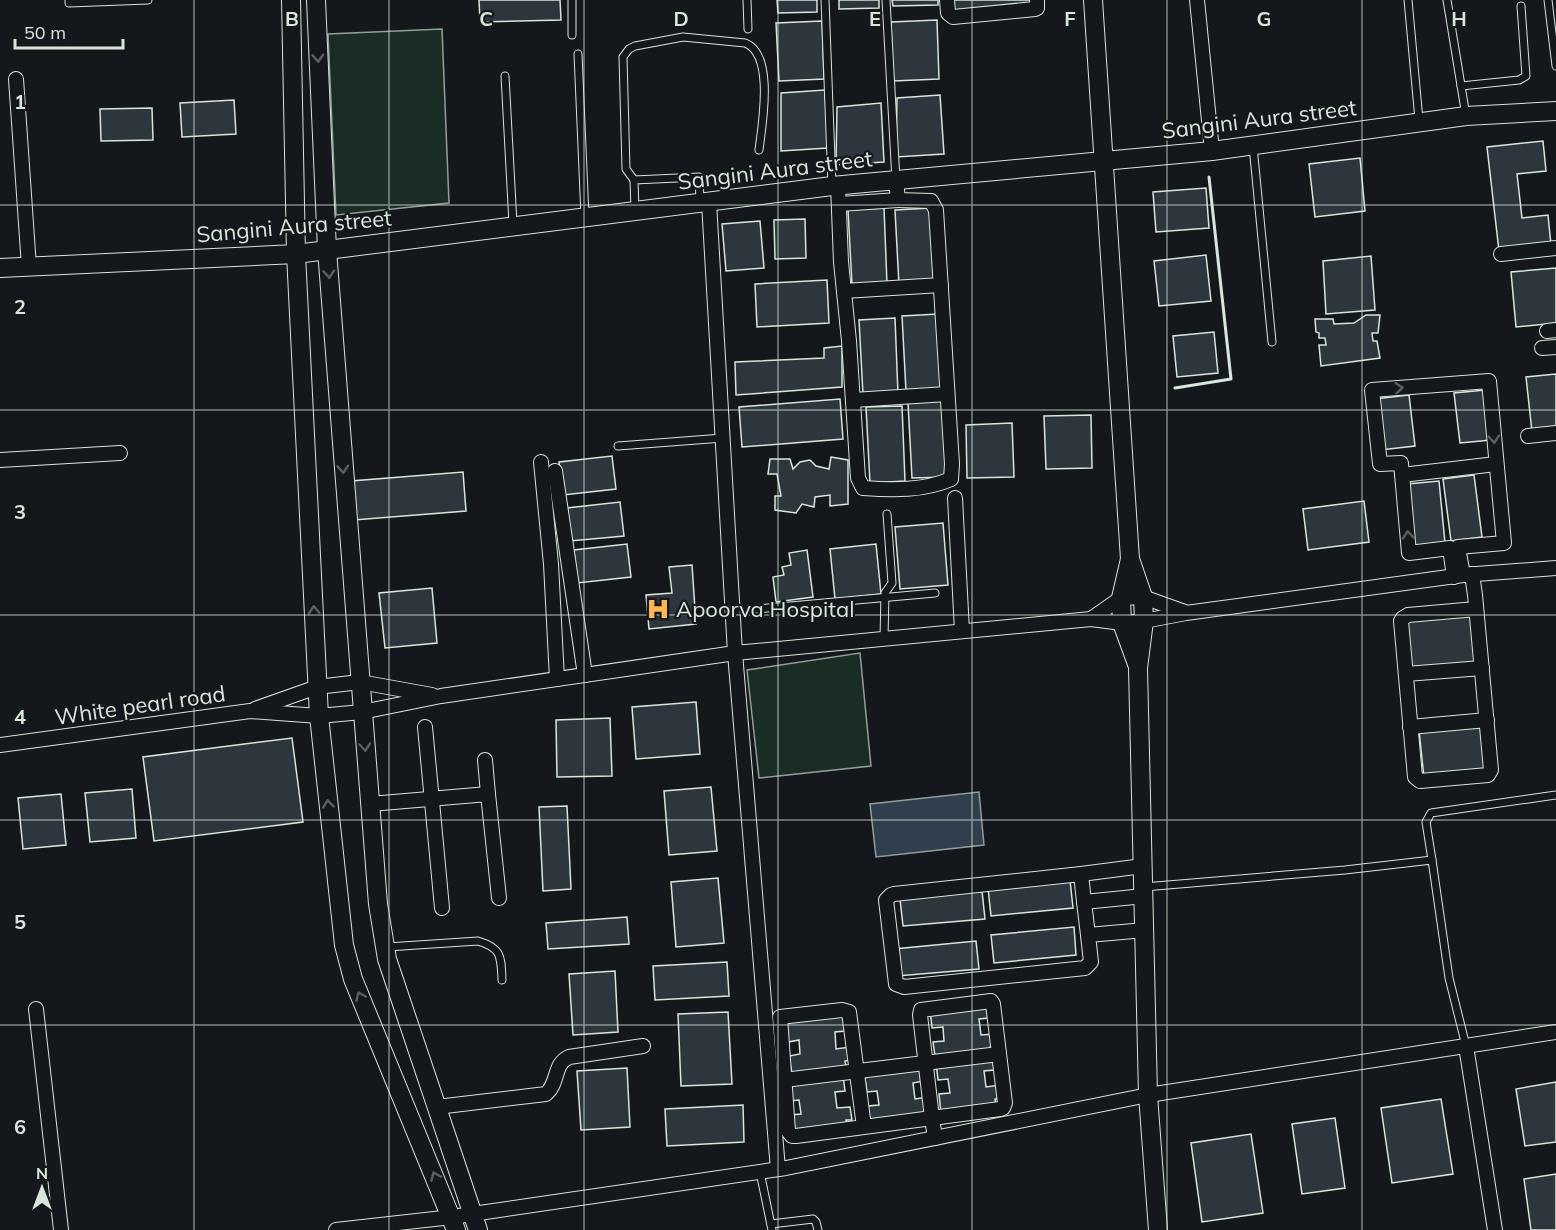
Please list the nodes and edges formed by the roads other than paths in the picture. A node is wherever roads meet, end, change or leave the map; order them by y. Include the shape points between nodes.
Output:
1 (69, 0) edge
2 (148, 0) edge
3 (291, 0) edge
4 (316, 0) edge
5 (572, 0) edge
6 (747, 0) edge
7 (825, 0) edge
8 (886, 0) edge
9 (947, 0) edge
10 (1037, 0) edge
11 (1093, 0) edge
12 (1197, 0) edge
13 (1408, 0) edge
14 (1447, 0) edge
15 (1548, 0) edge
16 (1521, 6) dead end
17 (748, 29) dead end
18 (572, 35) dead end
19 (578, 54) dead end
20 (1556, 66) edge
21 (505, 76) dead end
22 (16, 79) dead end
23 (1461, 86) junction
24 (1556, 111) edge
25 (1466, 116) junction
26 (1420, 122) junction
27 (1253, 146) junction
28 (759, 150) dead end
29 (1212, 151) junction
30 (1104, 160) junction
31 (634, 180) junction
32 (896, 180) junction
33 (836, 192) junction
34 (898, 200) junction
35 (705, 202) junction
36 (635, 211) junction
37 (585, 218) junction
38 (513, 227) junction
39 (1556, 248) edge
40 (327, 250) junction
41 (296, 254) junction
42 (1501, 254) dead end
43 (29, 267) junction
44 (0, 268) edge
45 (941, 285) junction
46 (844, 291) junction
47 (1272, 342) dead end
48 (947, 394) junction
49 (853, 400) junction
50 (1556, 433) edge
51 (1528, 436) dead end
52 (723, 438) junction
53 (618, 447) dead end
54 (120, 453) dead end
55 (0, 460) edge
56 (541, 462) dead end
57 (1496, 464) junction
58 (555, 471) dead end
59 (1402, 475) junction
60 (955, 498) dead end
61 (887, 514) dead end
62 (1130, 559) junction
63 (1456, 560) junction
64 (1556, 568) edge
65 (1463, 576) junction
66 (934, 594) dead end
67 (1143, 597) junction
68 (884, 598) junction
69 (1121, 598) junction
70 (757, 609) dead end
71 (1476, 609) junction
72 (1186, 613) junction
73 (1091, 618) junction
74 (1144, 621) junction
75 (1122, 623) junction
76 (962, 631) junction
77 (884, 638) junction
78 (735, 653) junction
79 (1138, 668) junction
80 (1482, 668) junction
81 (1406, 674) junction
82 (585, 675) junction
83 (557, 679) junction
84 (360, 682) junction
85 (317, 687) junction
86 (441, 696) junction
87 (250, 711) junction
88 (362, 712) junction
89 (319, 716) junction
90 (1487, 720) junction
91 (1410, 727) junction
92 (425, 728) dead end
93 (0, 745) edge
94 (485, 760) dead end
95 (488, 794) junction
96 (1556, 795) edge
97 (431, 799) junction
98 (370, 804) junction
99 (1432, 860) junction
100 (1143, 866) junction
101 (1081, 873) junction
102 (1144, 892) junction
103 (499, 898) dead end
104 (1084, 902) junction
105 (442, 908) dead end
106 (1145, 930) junction
107 (1088, 935) junction
108 (385, 948) junction
109 (502, 980) dead end
110 (36, 1009) dead end
111 (1556, 1032) edge
112 (643, 1046) dead end
113 (1466, 1046) junction
114 (999, 1054) junction
115 (926, 1064) junction
116 (857, 1071) junction
117 (784, 1080) junction
118 (1148, 1095) junction
119 (438, 1107) junction
120 (932, 1118) junction
121 (864, 1127) junction
122 (934, 1138) junction
123 (778, 1169) junction
124 (760, 1172) junction
125 (476, 1222) edge
126 (454, 1224) edge
127 (772, 1227) edge
128 (61, 1230) edge
129 (336, 1230) edge
130 (818, 1230) edge
131 (1158, 1230) edge
132 (1495, 1230) edge

1 - 2 lane
3 - 41 street
4 -> 40 street
5 - 18 lane
6 - 17 lane
7 - 33 lane
8 - 32 lane
9 - 10 street via 948,13 953,17 1035,9
11 - 30 street
12 - 29 street
13 - 26 lane
14 - 23 lane
15 - 20 lane
16 - 23 lane via 1526,76
19 - 37 lane
21 - 38 lane
22 - 43 street
23 - 25 lane
24 - 25 street, Sangini Aura street
25 - 26 street, Sangini Aura street
26 - 27 street, Sangini Aura street
27 - 29 street, Sangini Aura street
27 - 47 lane
28 - 31 lane via 766,85 751,45 683,37 635,46 623,57 626,169
29 - 30 street, Sangini Aura street
30 - 32 street, Sangini Aura street
30 - 62 street
31 - 35 lane via 699,177
31 - 36 lane
32 - 33 street, Sangini Aura street
32 - 34 street
33 - 34 street
33 - 35 street, Sangini Aura street
33 - 46 street
34 - 45 street via 931,201 936,210
35 - 36 street, Sangini Aura street
35 - 52 street
36 - 37 street, Sangini Aura street
37 - 38 street, Sangini Aura street
38 - 40 street, Sangini Aura street
39 - 42 street
40 - 41 street, Sangini Aura street
40 -> 84 street
41 - 43 street, Sangini Aura street
85 -> 41 street
43 - 44 street, Sangini Aura street
45 - 46 street
45 - 48 street
46 - 49 street
48 - 49 street
48 - 49 street via 951,479 936,486 887,490 863,488 858,477
50 - 51 street
52 - 53 lane
52 - 78 street
54 - 55 street
56 - 83 street
57 - 59 street
59 -> 57 street via 1401,463 1380,464 1372,390 1489,381
57 - 63 street via 1504,543 1458,547
58 - 82 street
63 -> 59 street via 1450,548 1409,553
60 - 76 street
61 - 68 lane via 892,583
62 - 67 street
62 - 69 street
63 - 65 street
64 - 65 street
65 - 71 street
65 - 72 street
66 - 68 lane
67 - 69 street
67 - 72 street
67 - 74 street
68 - 70 lane
68 - 77 lane
69 - 73 street
69 - 75 street
71 - 80 street
71 - 81 street via 1403,618
72 - 74 street
73 - 75 street
73 - 76 street
74 - 75 street
74 - 79 street
75 - 79 street
76 - 77 street
77 - 78 street
78 - 82 street
78 - 123 street
79 - 100 street
80 - 81 street
80 - 90 street
81 - 91 street
82 - 83 street
83 - 86 street
84 - 85 street
84 - 86 street
84 - 88 street
85 - 87 street
85 - 89 street
86 - 88 street
87 - 89 street
87 - 93 street, White pearl road
88 - 89 street
88 -> 98 street
126 -> 89 street via 353,979 342,933
90 - 91 street
90 - 91 street via 1491,770 1488,775 1420,781 1415,777
92 - 97 street
94 - 95 street
95 - 97 street
95 - 103 street
96 - 99 lane via 1431,813 1426,822
97 - 98 street
97 - 105 street
98 - 108 street
99 - 102 lane
99 - 113 lane via 1449,978
100 - 101 street
100 - 102 street
101 - 104 street
101 - 107 street via 891,895 886,900 896,984 904,987 1085,968 1091,962
102 - 104 street
102 - 106 street
104 - 107 street
106 - 107 street
106 - 118 street
108 - 109 lane via 478,941 492,945 500,956
108 - 119 street
110 - 128 street
111 - 113 street
112 - 119 street via 569,1057 558,1067 552,1090 546,1094
113 - 118 street
113 - 132 street
114 - 115 street
114 - 115 street via 991,1000 944,1005 923,1008 920,1013
114 - 120 street via 1003,1108
115 - 116 street
115 - 120 street
116 - 117 street
116 - 117 street via 851,1014 842,1010 778,1019
116 - 121 street
117 - 121 street via 788,1131 792,1136
118 - 122 street
118 - 131 street
119 - 125 street
120 - 121 street
120 - 122 street
122 - 123 street
123 - 124 street
124 - 125 street
124 - 127 lane
125 - 126 street
126 - 129 street
127 - 130 lane via 809,1218 816,1222

